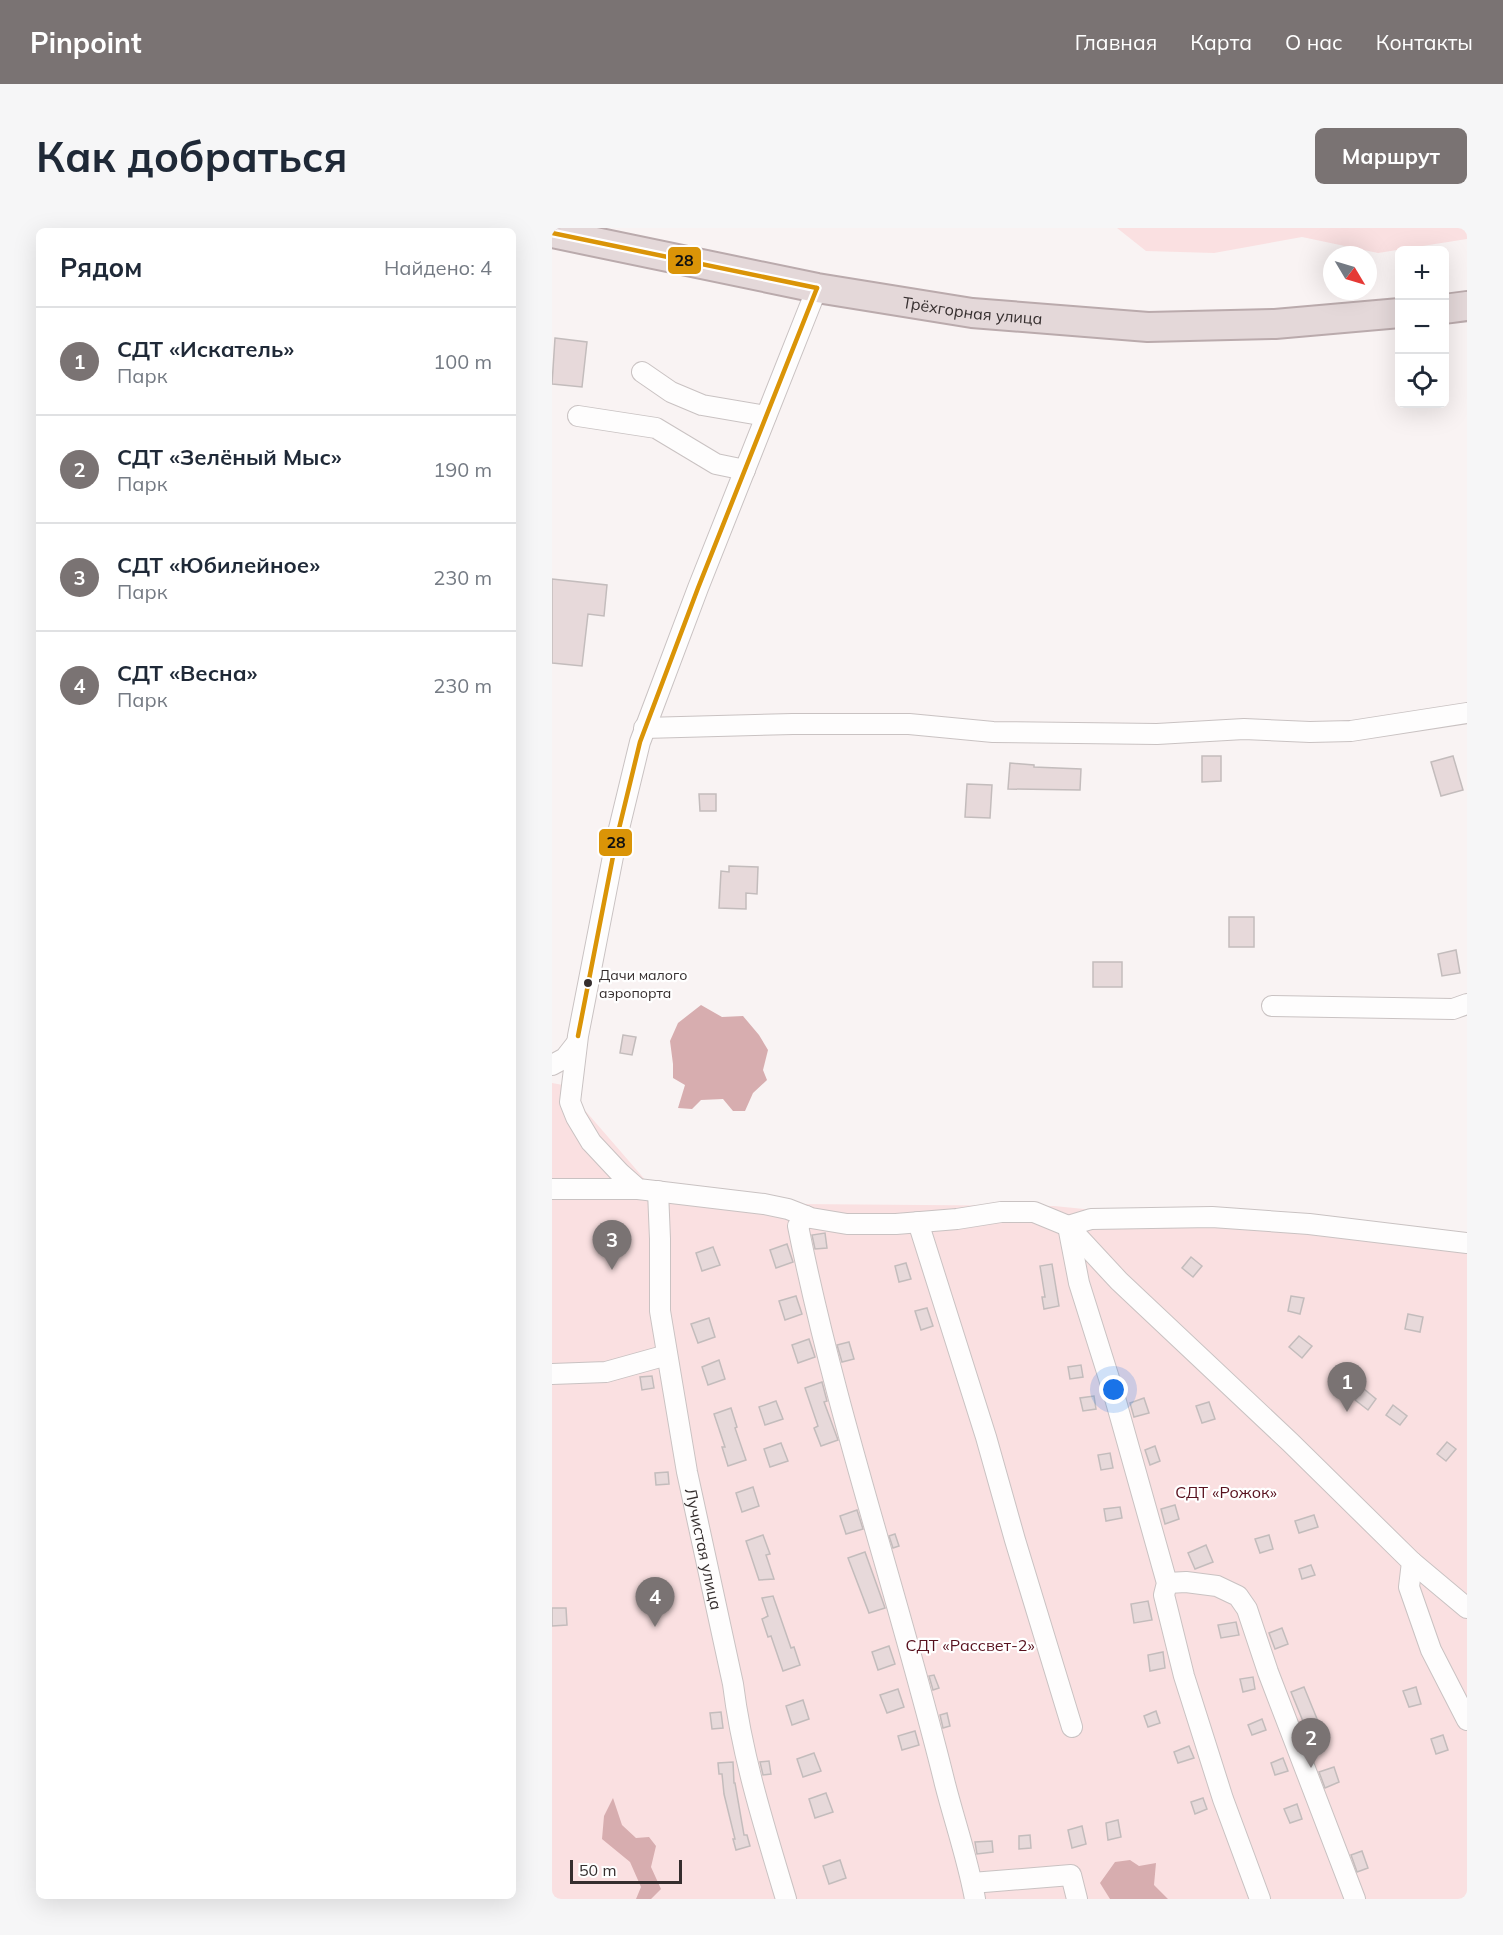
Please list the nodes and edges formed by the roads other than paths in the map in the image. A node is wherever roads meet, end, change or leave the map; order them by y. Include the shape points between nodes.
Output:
1 (552, 232) edge
2 (817, 288) junction
3 (1467, 306) edge
4 (1449, 308) edge
5 (1395, 313) edge
6 (642, 372) dead end
7 (578, 416) dead end
8 (766, 416) junction
9 (745, 470) junction
10 (1467, 712) edge
11 (644, 728) junction
12 (1272, 1006) dead end
13 (1460, 1006) edge
14 (576, 1044) junction
15 (552, 1065) edge
16 (552, 1189) edge
17 (638, 1189) junction
18 (658, 1191) junction
19 (806, 1216) junction
20 (918, 1222) junction
21 (1068, 1226) junction
22 (1467, 1243) edge
23 (667, 1355) junction
24 (552, 1374) edge
25 (1412, 1562) junction
26 (1167, 1583) junction
27 (1467, 1608) edge
28 (1467, 1720) edge
29 (1072, 1726) dead end
30 (973, 1891) edge
31 (786, 1899) edge
32 (1077, 1899) edge
33 (1260, 1899) edge
34 (1355, 1899) edge

1 - 2 highway, Трёхгорная улица
2 - 5 highway, Трёхгорная улица via 972,313 1148,327 1275,324
2 - 8 street
3 - 4 highway
6 - 8 street via 671,392 702,405
7 - 9 street via 656,428 716,464
8 - 9 street
9 - 11 street
10 - 11 street via 1351,731 1310,732 993,732 909,724
11 - 14 street via 616,841
12 - 13 street
14 - 15 street via 565,1058
14 - 17 street via 570,1102 576,1117 591,1142
16 - 17 street
17 - 18 street
18 - 19 street via 764,1204
18 - 23 street, Лучистая улица via 660,1311
19 - 20 street via 847,1224
19 - 30 street via 798,1226 811,1288
20 - 21 street via 1034,1212
20 - 29 street
21 - 22 street via 1091,1219 1212,1217
21 - 25 street via 1127,1289
21 - 26 street via 1079,1283
23 - 24 street via 606,1372
23 - 31 street, Лучистая улица via 737,1714
25 - 27 street
25 - 28 street via 1409,1587 1431,1650
26 - 33 street via 1164,1595 1184,1676
26 - 34 street via 1217,1586 1238,1596 1247,1609
30 - 32 street via 1071,1875

